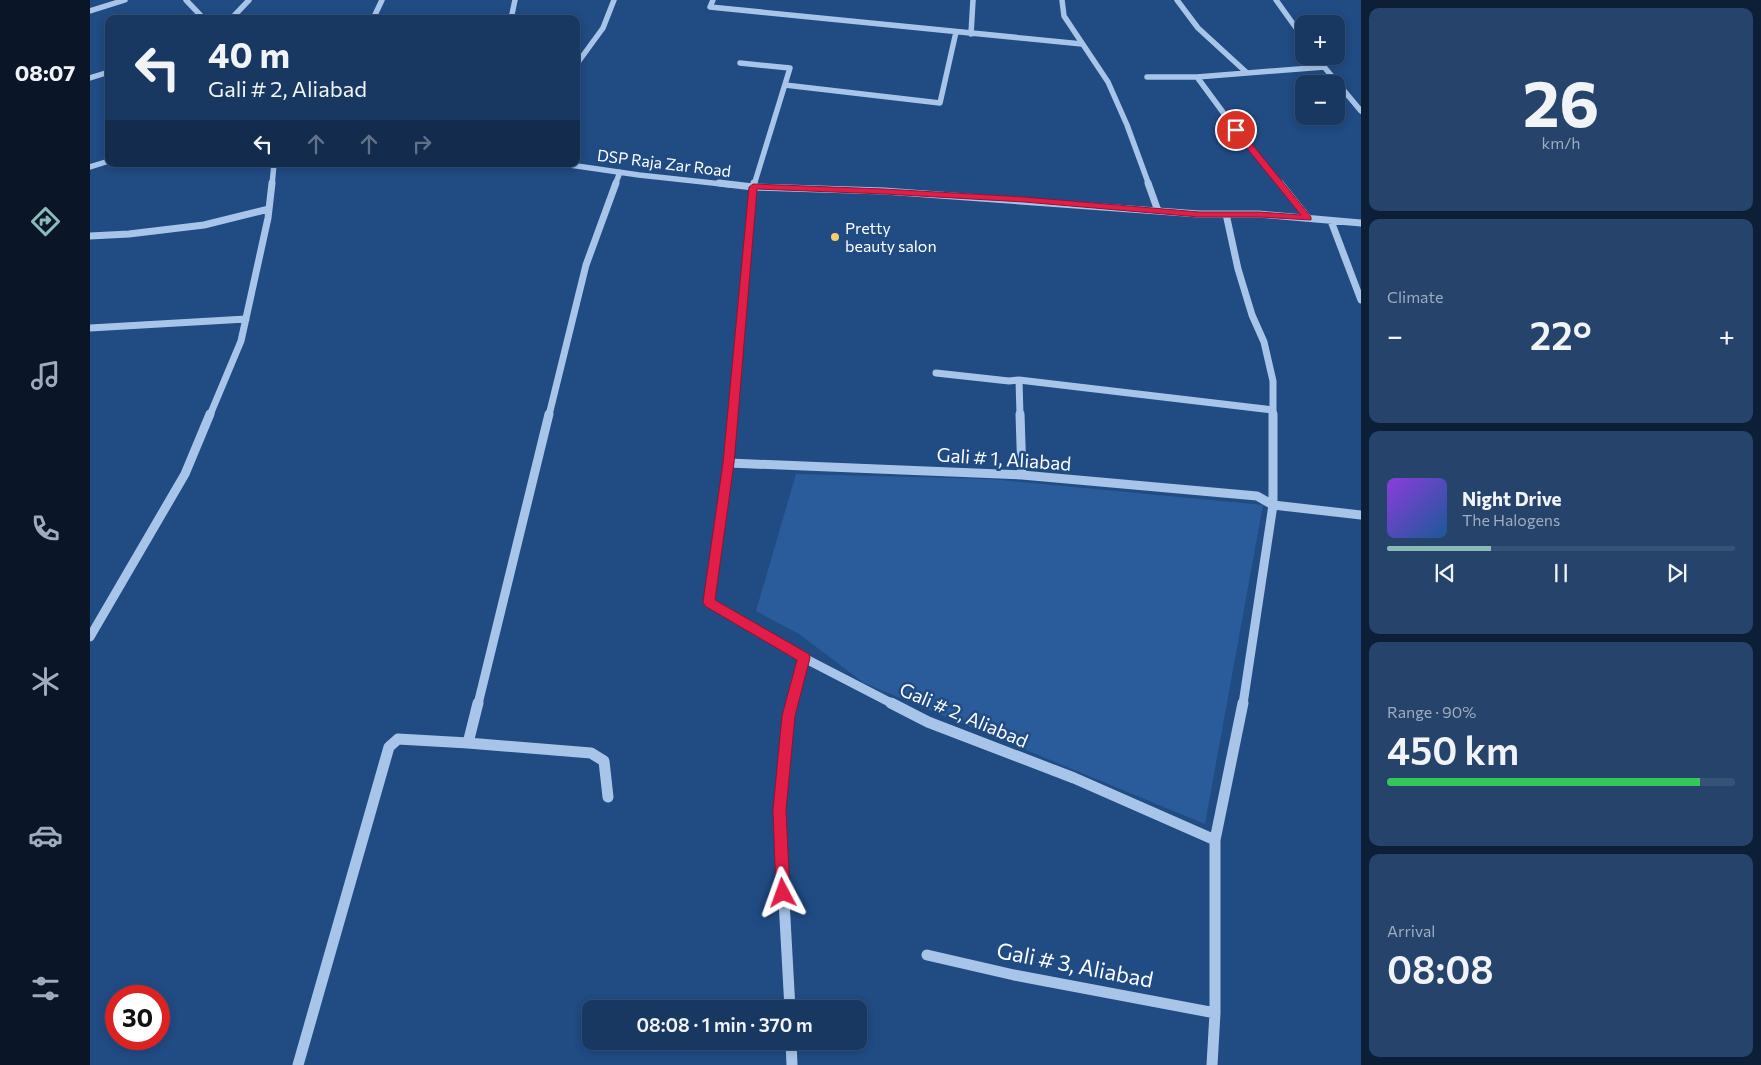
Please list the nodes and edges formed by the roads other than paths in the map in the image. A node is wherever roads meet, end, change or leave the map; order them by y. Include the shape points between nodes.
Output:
1 (125, 0) edge
2 (186, 0) edge
3 (249, 0) edge
4 (382, 0) edge
5 (516, 0) edge
6 (614, 0) edge
7 (713, 0) edge
8 (973, 0) edge
9 (1062, 0) edge
10 (1177, 0) edge
11 (1276, 0) edge
12 (90, 11) edge
13 (200, 15) edge
14 (235, 15) edge
15 (375, 15) edge
16 (512, 15) edge
17 (1295, 26) edge
18 (956, 32) junction
19 (971, 34) junction
20 (1082, 44) junction
21 (580, 60) edge
22 (740, 63) dead end
23 (1322, 65) edge
24 (1324, 68) junction
25 (1246, 72) junction
26 (105, 73) edge
27 (1147, 77) dead end
28 (1197, 77) junction
29 (90, 78) edge
30 (785, 85) junction
31 (1361, 111) edge
32 (105, 162) edge
33 (580, 166) edge
34 (274, 167) edge
35 (90, 168) edge
36 (620, 172) junction
37 (753, 187) junction
38 (269, 209) junction
39 (1158, 211) junction
40 (1226, 214) junction
41 (1308, 218) junction
42 (1331, 221) junction
43 (1361, 223) edge
44 (90, 236) edge
45 (1361, 300) edge
46 (246, 319) junction
47 (90, 328) edge
48 (936, 373) dead end
49 (1019, 380) junction
50 (1273, 410) junction
51 (729, 463) junction
52 (1022, 475) junction
53 (1273, 505) junction
54 (1361, 515) edge
55 (90, 637) edge
56 (804, 658) junction
57 (468, 743) junction
58 (608, 797) dead end
59 (1215, 840) junction
60 (927, 956) dead end
61 (790, 1000) edge
62 (1214, 1013) junction
63 (791, 1050) edge
64 (298, 1065) edge
65 (792, 1065) edge
66 (1212, 1065) edge

1 - 12 street
2 - 13 street
3 - 14 street
4 - 15 street
5 - 16 street
6 - 21 street via 603,28
7 - 18 street via 710,7
8 - 19 street
9 - 20 street via 1064,16
10 - 25 street via 1198,28
11 - 17 street
18 - 19 street
18 - 30 street via 940,103
19 - 20 street
20 - 39 street via 1108,82 1127,124
22 - 30 street via 790,68
23 - 24 street
24 - 25 street
24 - 31 street
25 - 28 street
26 - 29 street
27 - 28 street
28 - 41 street
30 - 37 street
32 - 35 street
33 - 36 street, DSP Raja Zar Road
34 - 38 street
36 - 37 street, DSP Raja Zar Road
36 - 57 street via 586,265
37 - 39 street, DSP Raja Zar Road via 884,191
37 - 51 street
38 - 44 street via 204,225
38 - 46 street
39 - 40 street, DSP Raja Zar Road
40 - 41 street, DSP Raja Zar Road
40 - 50 street via 1238,269 1264,342 1273,381
41 - 42 street, DSP Raja Zar Road
42 - 43 street, DSP Raja Zar Road
42 - 45 street
46 - 47 street
46 - 55 street via 241,341 186,474
48 - 49 street
49 - 50 street
49 - 52 street
50 - 53 street
51 - 52 street, Gali # 1, Aliabad
51 - 56 street, Gali # 2, Aliabad via 709,602
52 - 53 street, Gali # 1, Aliabad via 1257,496
53 - 54 street, Gali # 1, Aliabad
53 - 59 street via 1244,699
56 - 59 street, Gali # 2, Aliabad via 928,722 1074,778
56 - 61 street via 788,716 780,810
57 - 58 street via 591,753 604,761
57 - 64 street via 398,739 389,747
59 - 62 street
60 - 62 street, Gali # 3, Aliabad
62 - 66 street
63 - 65 street

